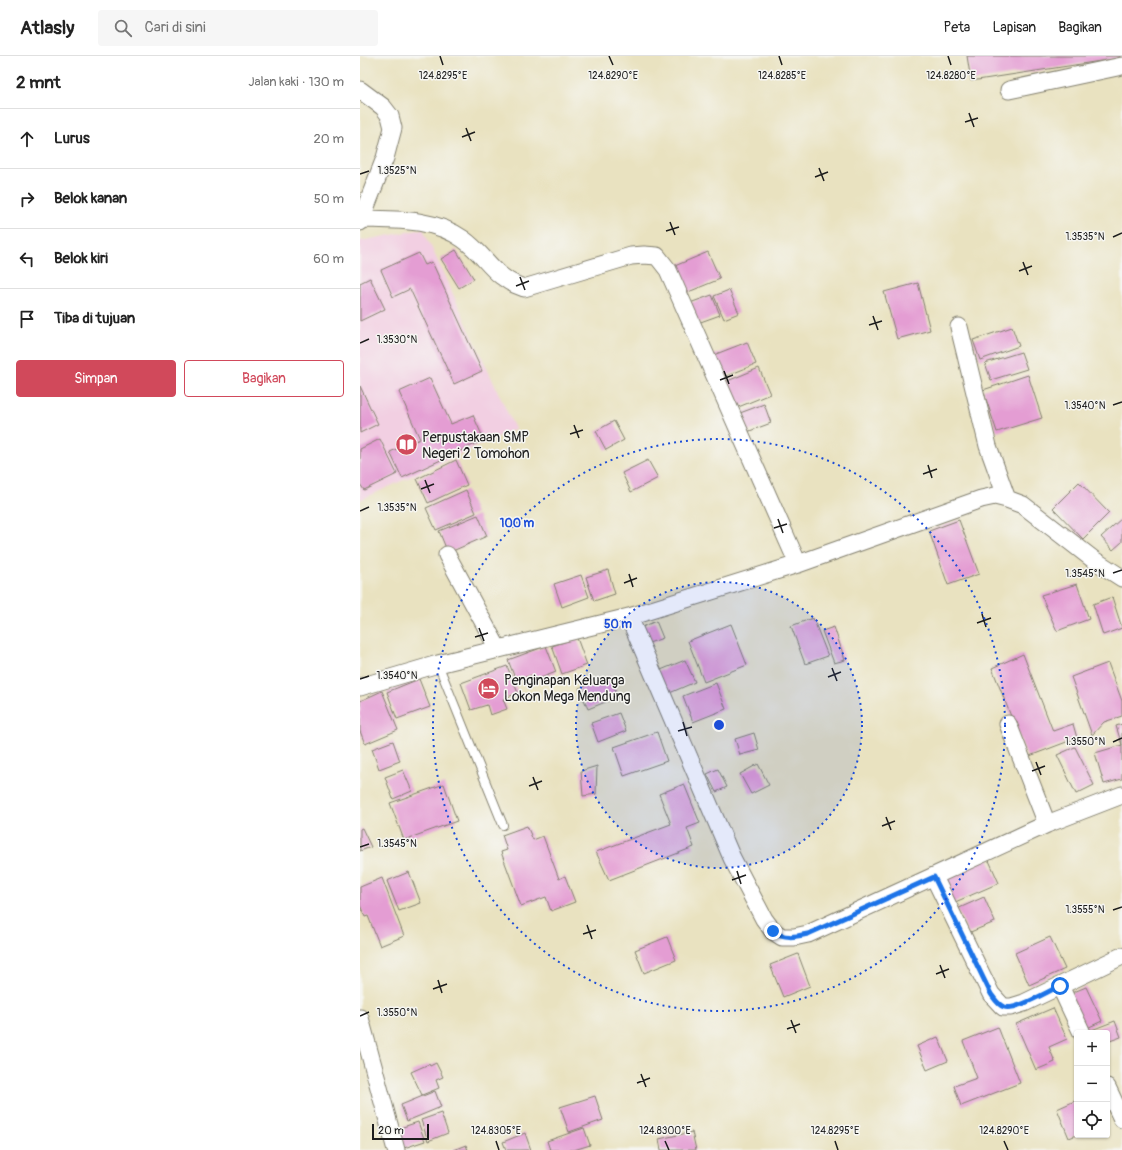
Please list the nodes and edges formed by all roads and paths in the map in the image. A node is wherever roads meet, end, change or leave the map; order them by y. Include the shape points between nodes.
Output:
1 (1122, 66) edge
2 (360, 90) edge
3 (1009, 90) dead end
4 (361, 220) edge
5 (959, 327) dead end
6 (1007, 498) junction
7 (447, 555) dead end
8 (798, 564) junction
9 (1122, 578) edge
10 (629, 617) junction
11 (498, 649) junction
12 (438, 664) junction
13 (360, 687) edge
14 (1008, 724) dead end
15 (1121, 798) edge
16 (1048, 824) junction
17 (503, 825) dead end
18 (934, 877) junction
19 (1122, 956) edge
20 (1060, 986) junction
21 (360, 1018) edge
22 (1081, 1030) edge
23 (1110, 1093) edge
24 (1122, 1119) edge
25 (396, 1150) edge

1 - 3 street
2 - 4 street via 383,107 390,116 393,128 385,158
4 - 8 street via 425,222 443,227 464,240 499,276 510,284 524,288 631,256 657,256 668,270
5 - 6 street via 988,446
6 - 8 street via 995,496 982,499
6 - 9 street via 1023,505 1094,560
7 - 11 street
8 - 10 street
10 - 11 street
10 - 18 street via 732,858 773,931 782,937 808,934
11 - 12 street
12 - 13 street
12 - 17 lane
14 - 16 street
15 - 16 street
16 - 18 street
18 - 20 street via 991,994 1000,1005 1007,1008 1019,1005
19 - 20 street
20 - 22 street
21 - 25 street
23 - 24 street

